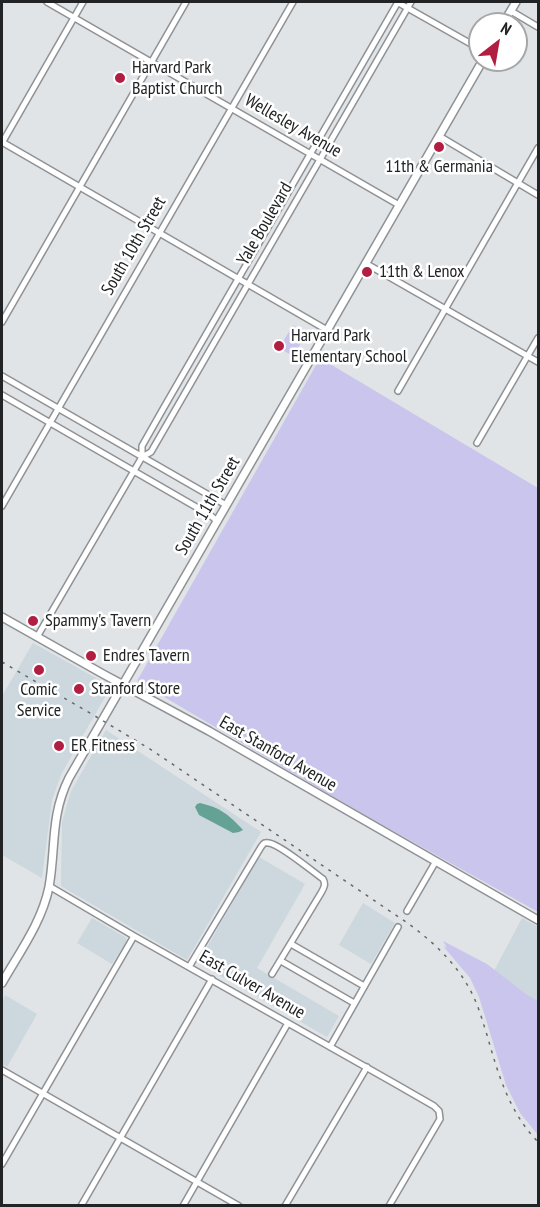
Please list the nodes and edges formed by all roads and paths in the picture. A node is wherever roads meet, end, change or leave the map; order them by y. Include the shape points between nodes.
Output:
1 (47, 2) edge
2 (83, 2) edge
3 (186, 2) edge
4 (293, 2) edge
5 (398, 2) edge
6 (516, 2) edge
7 (409, 4) edge
8 (511, 11) joint
9 (74, 17) junction
10 (538, 27) edge
11 (468, 41) edge
12 (151, 62) junction
13 (476, 72) edge
14 (231, 108) junction
15 (439, 136) junction
16 (2, 142) edge
17 (538, 148) edge
18 (311, 154) junction
19 (320, 159) junction
20 (518, 183) junction
21 (79, 187) junction
22 (538, 195) edge
23 (399, 205) junction
24 (159, 233) junction
25 (365, 263) junction
26 (238, 278) junction
27 (248, 284) junction
28 (446, 309) junction
29 (2, 322) edge
30 (327, 330) junction
31 (538, 338) edge
32 (528, 356) junction
33 (538, 362) edge
34 (2, 376) edge
35 (398, 391) dead end
36 (2, 394) edge
37 (58, 408) junction
38 (50, 423) junction
39 (477, 443) dead end
40 (142, 457) junction
41 (133, 472) junction
42 (226, 505) junction
43 (2, 506) edge
44 (217, 521) junction
45 (2, 616) edge
46 (37, 637) junction
47 (122, 684) junction
48 (436, 861) junction
49 (49, 886) junction
50 (407, 911) dead end
51 (538, 920) edge
52 (398, 927) dead end
53 (134, 936) junction
54 (291, 944) junction
55 (281, 961) junction
56 (189, 967) junction
57 (272, 975) dead end
58 (212, 980) junction
59 (2, 983) edge
60 (364, 986) junction
61 (354, 1003) junction
62 (288, 1023) junction
63 (330, 1047) junction
64 (367, 1067) junction
65 (2, 1070) edge
66 (42, 1093) junction
67 (120, 1137) junction
68 (2, 1164) edge
69 (197, 1182) junction
70 (81, 1206) edge
71 (183, 1206) edge
72 (239, 1206) edge
73 (285, 1206) edge
74 (388, 1206) edge

1 - 9 street, Wellesley Avenue
2 - 9 street
3 - 12 street
4 - 14 street, South 10th Street
5 - 7 street
5 - 18 street, Yale Boulevard
6 - 8 street
7 - 11 street
7 - 19 street, Yale Boulevard
8 - 10 street
9 - 12 street, Wellesley Avenue
9 - 16 street
12 - 14 street, Wellesley Avenue
12 - 21 street
13 - 15 street, South 11th Street
14 - 18 street, Wellesley Avenue
14 - 24 street, South 10th Street
15 - 20 street
15 - 23 street, South 11th Street
16 - 21 street
17 - 20 street
18 - 19 street, Wellesley Avenue
18 - 26 street, Yale Boulevard
19 - 23 street, Wellesley Avenue
19 - 27 street, Yale Boulevard
20 - 22 street
20 - 28 street
21 - 24 street
21 - 29 street
23 - 25 street, South 11th Street
24 - 26 street
24 - 37 street, South 10th Street
25 - 28 street
25 - 30 street, South 11th Street
26 - 27 street
26 - 40 street, Yale Boulevard via 142,446
27 - 30 street
27 - 40 street, Yale Boulevard via 151,452
28 - 32 street
28 - 35 street
30 - 42 street, South 11th Street
31 - 32 street
32 - 33 street
32 - 39 street
34 - 37 street
36 - 38 street
37 - 38 street, South 10th Street
37 - 40 street
38 - 41 street
38 - 43 street, South 10th Street
40 - 41 street, Yale Boulevard
40 - 42 street
41 - 44 street
41 - 46 street, Yale Boulevard
42 - 44 street, South 11th Street
44 - 47 street, South 11th Street
45 - 46 street, East Stanford Avenue
46 - 47 street, East Stanford Avenue
47 - 48 street, East Stanford Avenue
47 - 49 street, South 11th Street via 62,792
48 - 50 street
48 - 51 street, East Stanford Avenue
49 - 53 street, East Culver Avenue
49 - 59 street, South 11th Street via 37,922
52 - 60 street
53 - 56 street, East Culver Avenue
53 - 66 street
54 - 55 street
54 - 56 street via 325,882 269,842 261,847
54 - 60 street
55 - 57 street
55 - 61 street
56 - 58 street, East Culver Avenue
58 - 62 street, East Culver Avenue
58 - 67 street
60 - 61 street
61 - 63 street
62 - 63 street, East Culver Avenue
62 - 69 street
63 - 64 street, East Culver Avenue
64 - 73 street
64 - 74 street, East Culver Avenue via 439,1111 440,1119
65 - 66 street
66 - 67 street
66 - 68 street
67 - 69 street
67 - 70 street
69 - 71 street
69 - 72 street

